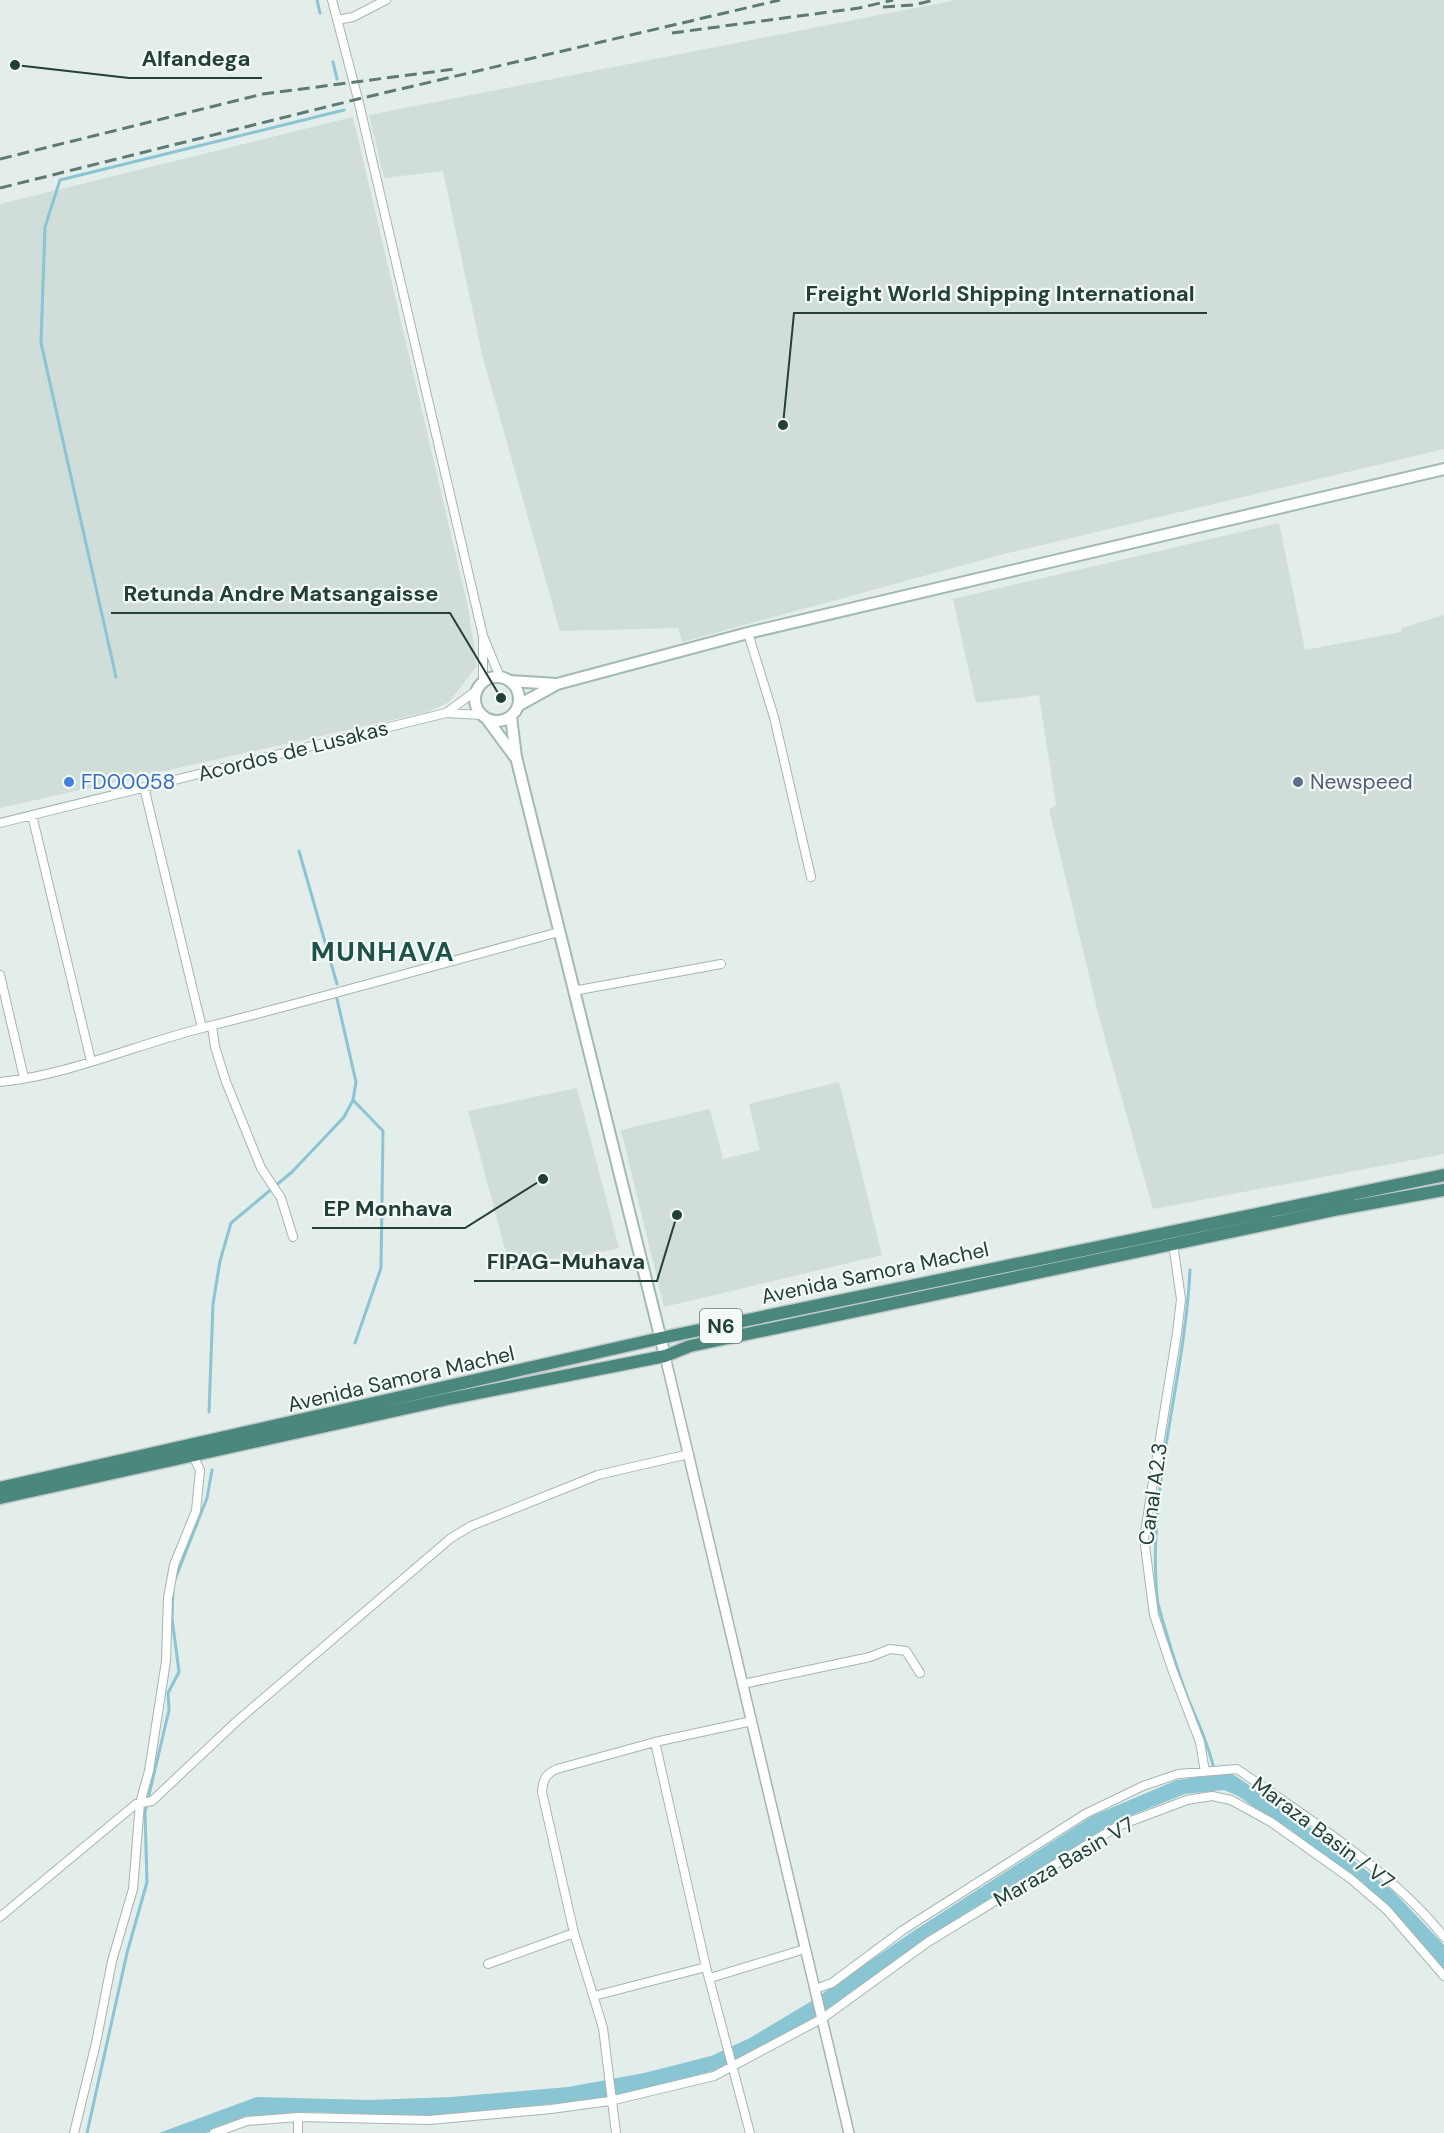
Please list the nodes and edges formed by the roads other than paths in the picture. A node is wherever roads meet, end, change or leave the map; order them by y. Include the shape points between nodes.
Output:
1 (332, 0) edge
2 (386, 0) edge
3 (337, 20) junction
4 (1444, 469) edge
5 (748, 633) junction
6 (483, 636) junction
7 (505, 679) junction
8 (557, 684) junction
9 (480, 686) junction
10 (519, 705) junction
11 (446, 713) junction
12 (484, 717) junction
13 (511, 717) junction
14 (516, 757) junction
15 (144, 787) junction
16 (32, 815) junction
17 (0, 823) edge
18 (811, 877) dead end
19 (559, 932) junction
20 (721, 964) dead end
21 (0, 975) edge
22 (573, 991) junction
23 (212, 1026) junction
24 (202, 1028) junction
25 (91, 1061) junction
26 (24, 1078) junction
27 (0, 1082) edge
28 (1444, 1174) edge
29 (1444, 1190) edge
30 (293, 1237) dead end
31 (1173, 1244) junction
32 (661, 1338) junction
33 (665, 1356) junction
34 (689, 1454) junction
35 (193, 1456) junction
36 (0, 1488) edge
37 (0, 1498) edge
38 (920, 1673) dead end
39 (743, 1684) junction
40 (752, 1721) junction
41 (655, 1742) junction
42 (1205, 1772) junction
43 (140, 1803) junction
44 (0, 1917) edge
45 (574, 1933) junction
46 (1444, 1937) edge
47 (805, 1949) junction
48 (488, 1964) dead end
49 (706, 1967) junction
50 (1444, 1976) edge
51 (710, 1978) junction
52 (814, 1989) junction
53 (594, 1996) junction
54 (823, 2018) junction
55 (733, 2068) junction
56 (610, 2101) junction
57 (298, 2117) junction
58 (74, 2133) edge
59 (214, 2133) edge
60 (298, 2133) edge
61 (616, 2133) edge
62 (750, 2133) edge
63 (849, 2133) edge

1 - 3 street
2 - 3 street via 353,17
3 - 6 street
4 - 5 main road
5 - 8 main road
5 - 18 street via 774,717
6 - 7 street
6 - 9 street
7 - 8 main road
7 - 9 main road
7 - 10 main road via 519,692
8 - 10 main road
9 - 11 street
9 - 12 main road via 475,703
10 - 13 main road
11 - 12 street
11 - 15 street, Acordos de Lusakas
12 - 13 main road via 502,721
12 - 14 main road
13 - 14 main road
14 - 19 main road
15 - 16 street, Acordos de Lusakas
15 - 24 street
16 - 17 street, Acordos de Lusakas
16 - 25 street
19 - 22 main road
19 - 23 street
20 - 22 street
21 - 26 street
22 - 32 main road
23 - 24 street
23 - 30 street via 226,1082 261,1168 282,1198
24 - 25 street
25 - 26 street
26 - 27 street
28 - 32 highway, Avenida Samora Machel / N6
29 - 31 highway, Avenida Samora Machel / N6
31 - 33 highway, Avenida Samora Machel / N6 via 690,1346
31 - 42 street, Canal A2.3 via 1180,1299 1178,1333 1144,1538 1154,1615 1200,1742
32 - 33 main road
32 - 36 highway, Avenida Samora Machel / N6
33 - 34 street
33 - 35 highway, Avenida Samora Machel / N6
34 - 39 street
34 - 43 street via 598,1475 471,1526 451,1538 237,1721 149,1802
35 - 37 highway, Avenida Samora Machel / N6
35 - 43 street via 200,1470 196,1511 174,1565 165,1661
38 - 39 street via 906,1651 890,1649 870,1657
39 - 40 street
40 - 41 street
40 - 47 street
41 - 45 street via 556,1769 547,1773 543,1782
41 - 49 street
42 - 46 street, Maraza Basin / V7 via 1237,1769 1321,1826 1396,1888
42 - 52 street, Maraza Basin / V7 via 1178,1774 1143,1786 1085,1814 903,1930 832,1983
43 - 44 street
43 - 58 street via 133,1889 112,1961
45 - 48 street
45 - 53 street
47 - 51 street
47 - 52 street
49 - 51 street
49 - 53 street
50 - 54 street, Maraza Basin V7 via 1387,1910 1351,1879 1271,1822 1231,1800 1212,1796 1187,1800 1118,1826 928,1942
51 - 55 street
52 - 54 street
53 - 56 street via 603,2028
54 - 55 street, Maraza Basin V7
54 - 63 street
55 - 56 street, Maraza Basin V7
55 - 62 street
56 - 57 street, Maraza Basin V7 via 429,2120
56 - 61 street
57 - 59 street, Maraza Basin V7 via 247,2121
57 - 60 street

